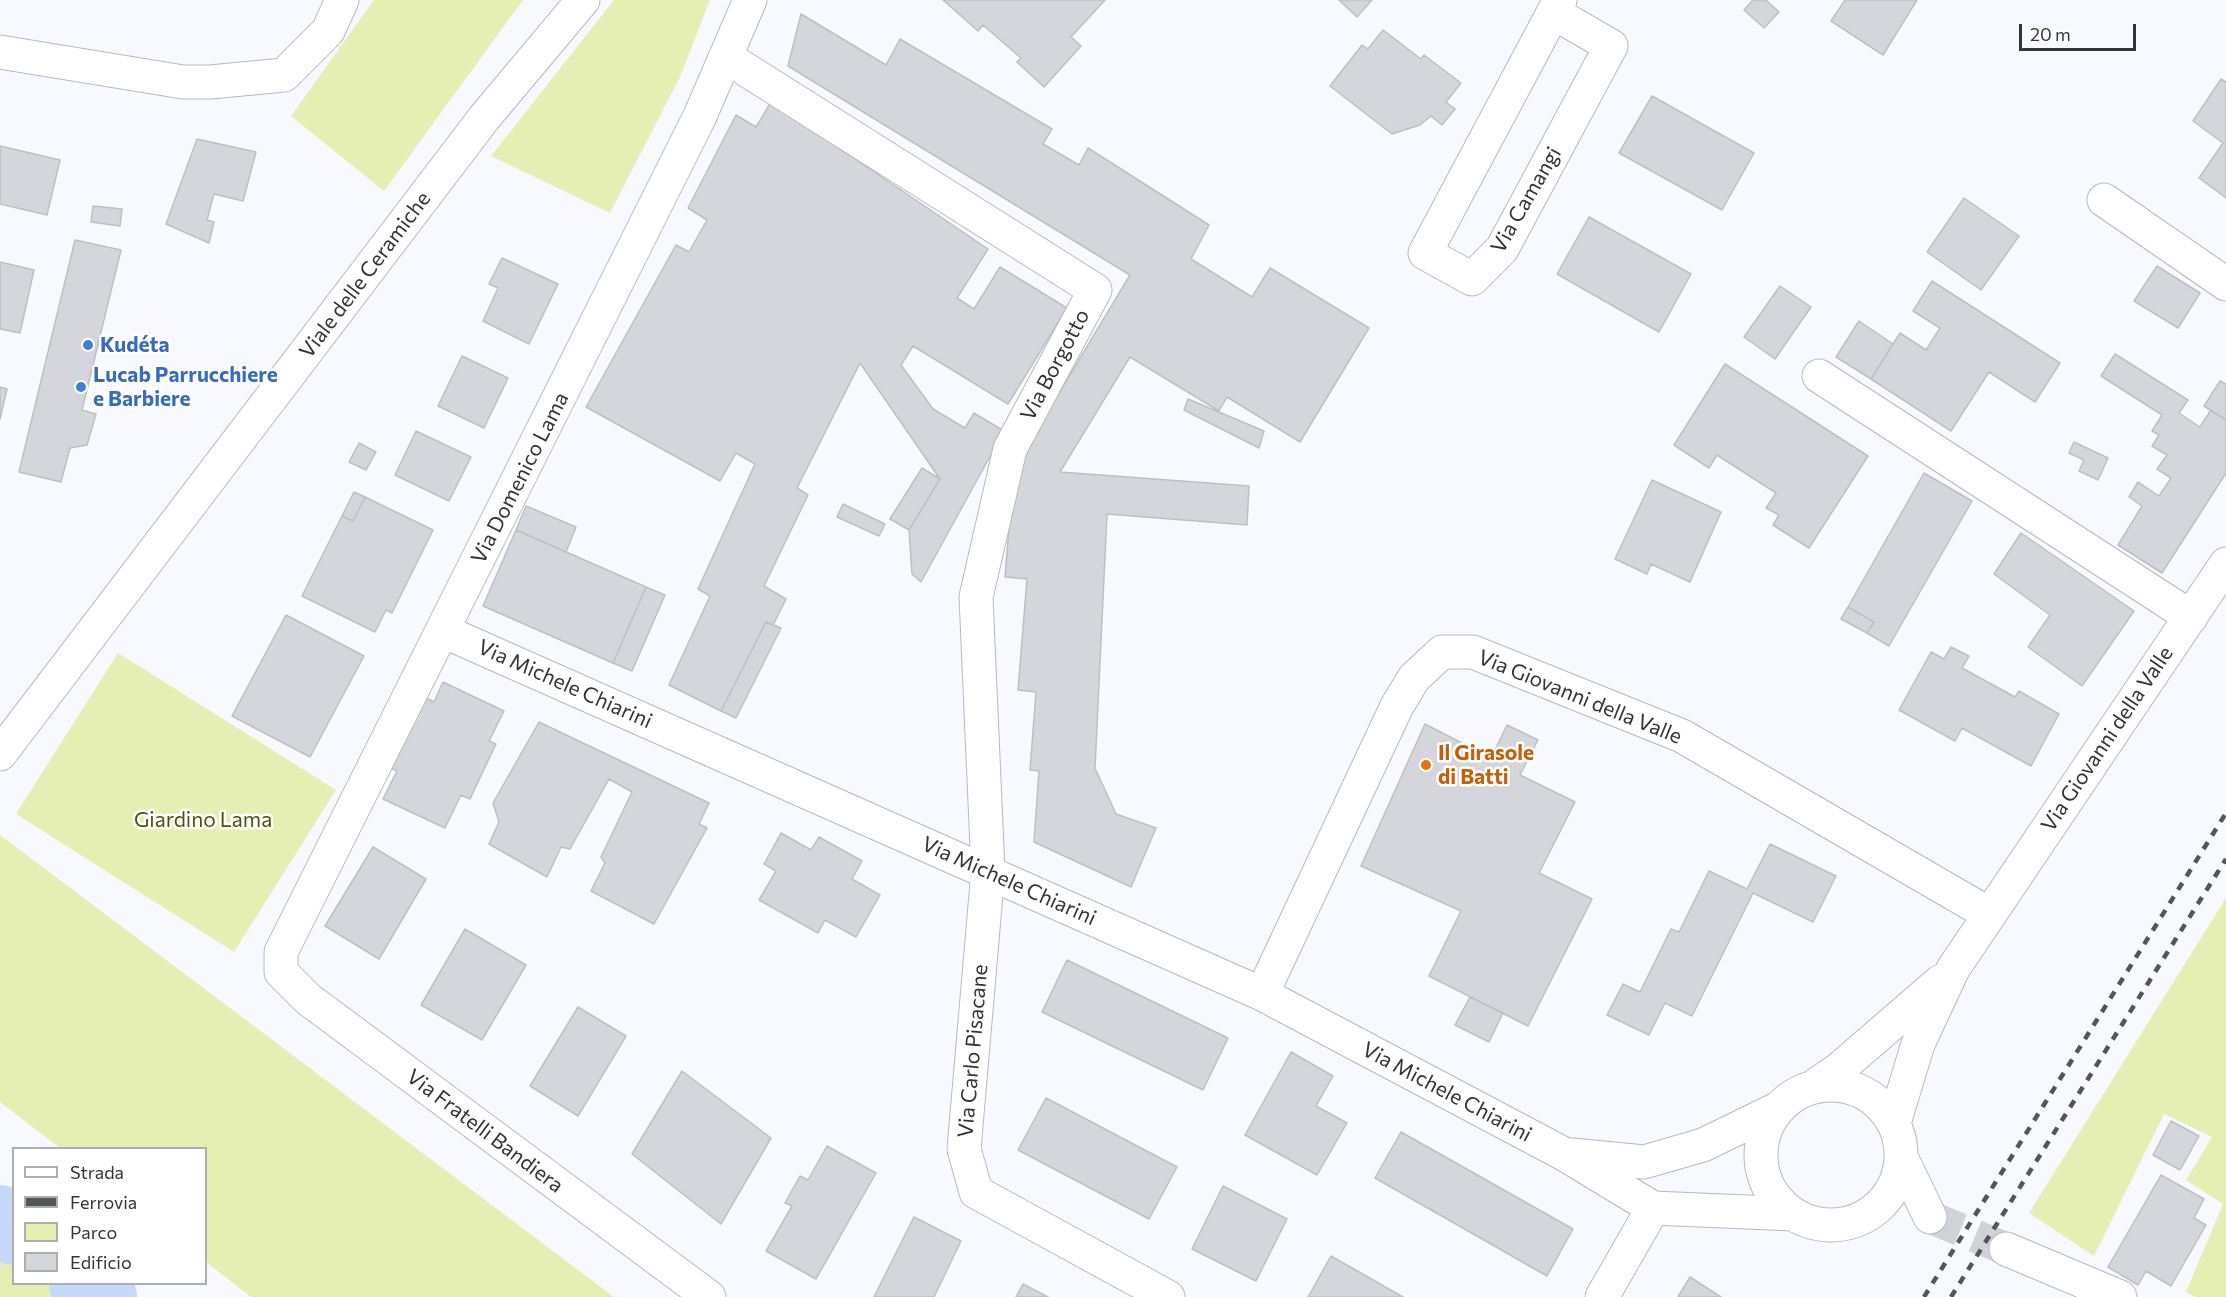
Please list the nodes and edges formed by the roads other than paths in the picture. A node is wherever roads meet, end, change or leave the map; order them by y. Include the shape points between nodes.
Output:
1 (342, 0) edge
2 (583, 0) edge
3 (750, 0) edge
4 (1557, 7) edge
5 (0, 52) edge
6 (726, 57) junction
7 (2104, 200) dead end
8 (2226, 284) edge
9 (1819, 376) dead end
10 (2226, 564) edge
11 (2191, 617) junction
12 (443, 631) junction
13 (0, 754) edge
14 (988, 871) junction
15 (1989, 914) junction
16 (281, 952) joint
17 (1953, 969) junction
18 (1262, 994) junction
19 (1813, 1087) junction
20 (1777, 1109) junction
21 (1894, 1123) junction
22 (1564, 1154) junction
23 (1901, 1157) junction
24 (1653, 1208) junction
25 (1875, 1209) junction
26 (1793, 1214) junction
27 (2006, 1249) tunnel mouth
28 (709, 1297) edge
29 (1168, 1297) edge
30 (1602, 1297) edge
31 (2120, 1297) edge

1 - 5 street via 328,32 284,75 183,82
2 - 13 street, Viale delle Ceramiche via 484,118
3 - 6 street, Via Domenico Lama
4 - 4 street, Via Camangi via 1425,253 1472,279 1502,249 1611,46
6 - 12 street, Via Domenico Lama
6 - 14 street, Via Borgotto via 1095,290 1010,449 976,597
7 - 8 street
9 - 11 street
10 - 11 street, Via Giovanni della Valle
11 - 15 street, Via Giovanni della Valle
12 - 14 street, Via Michele Chiarini
12 - 16 street, Via Domenico Lama
14 - 18 street, Via Michele Chiarini
14 - 29 street, Via Carlo Pisacane via 964,1149 976,1192
15 - 17 street, Via Giovanni della Valle
15 - 18 street, Via Giovanni della Valle via 1682,736 1473,652 1442,652 1414,678 1397,706
16 - 28 street, Via Fratelli Bandiera via 281,972 308,999
17 - 19 street, Via Giovanni della Valle via 1838,1070
17 - 21 street, Via Giovanni della Valle via 1918,1044
18 - 22 street, Via Michele Chiarini
19 - 20 street via 1794,1095
19 - 21 street via 1837,1085 1860,1091 1880,1104
20 - 22 street, Via Michele Chiarini via 1702,1145 1644,1162
20 - 26 street via 1765,1130 1761,1154 1770,1188
21 - 23 street
22 - 24 street, Via Michele Chiarini
23 - 25 street via 1888,1195
23 - 25 street via 1930,1217
24 - 26 street, Via Michele Chiarini
24 - 30 street
25 - 26 street via 1857,1221 1836,1225 1814,1223
27 - 31 street

